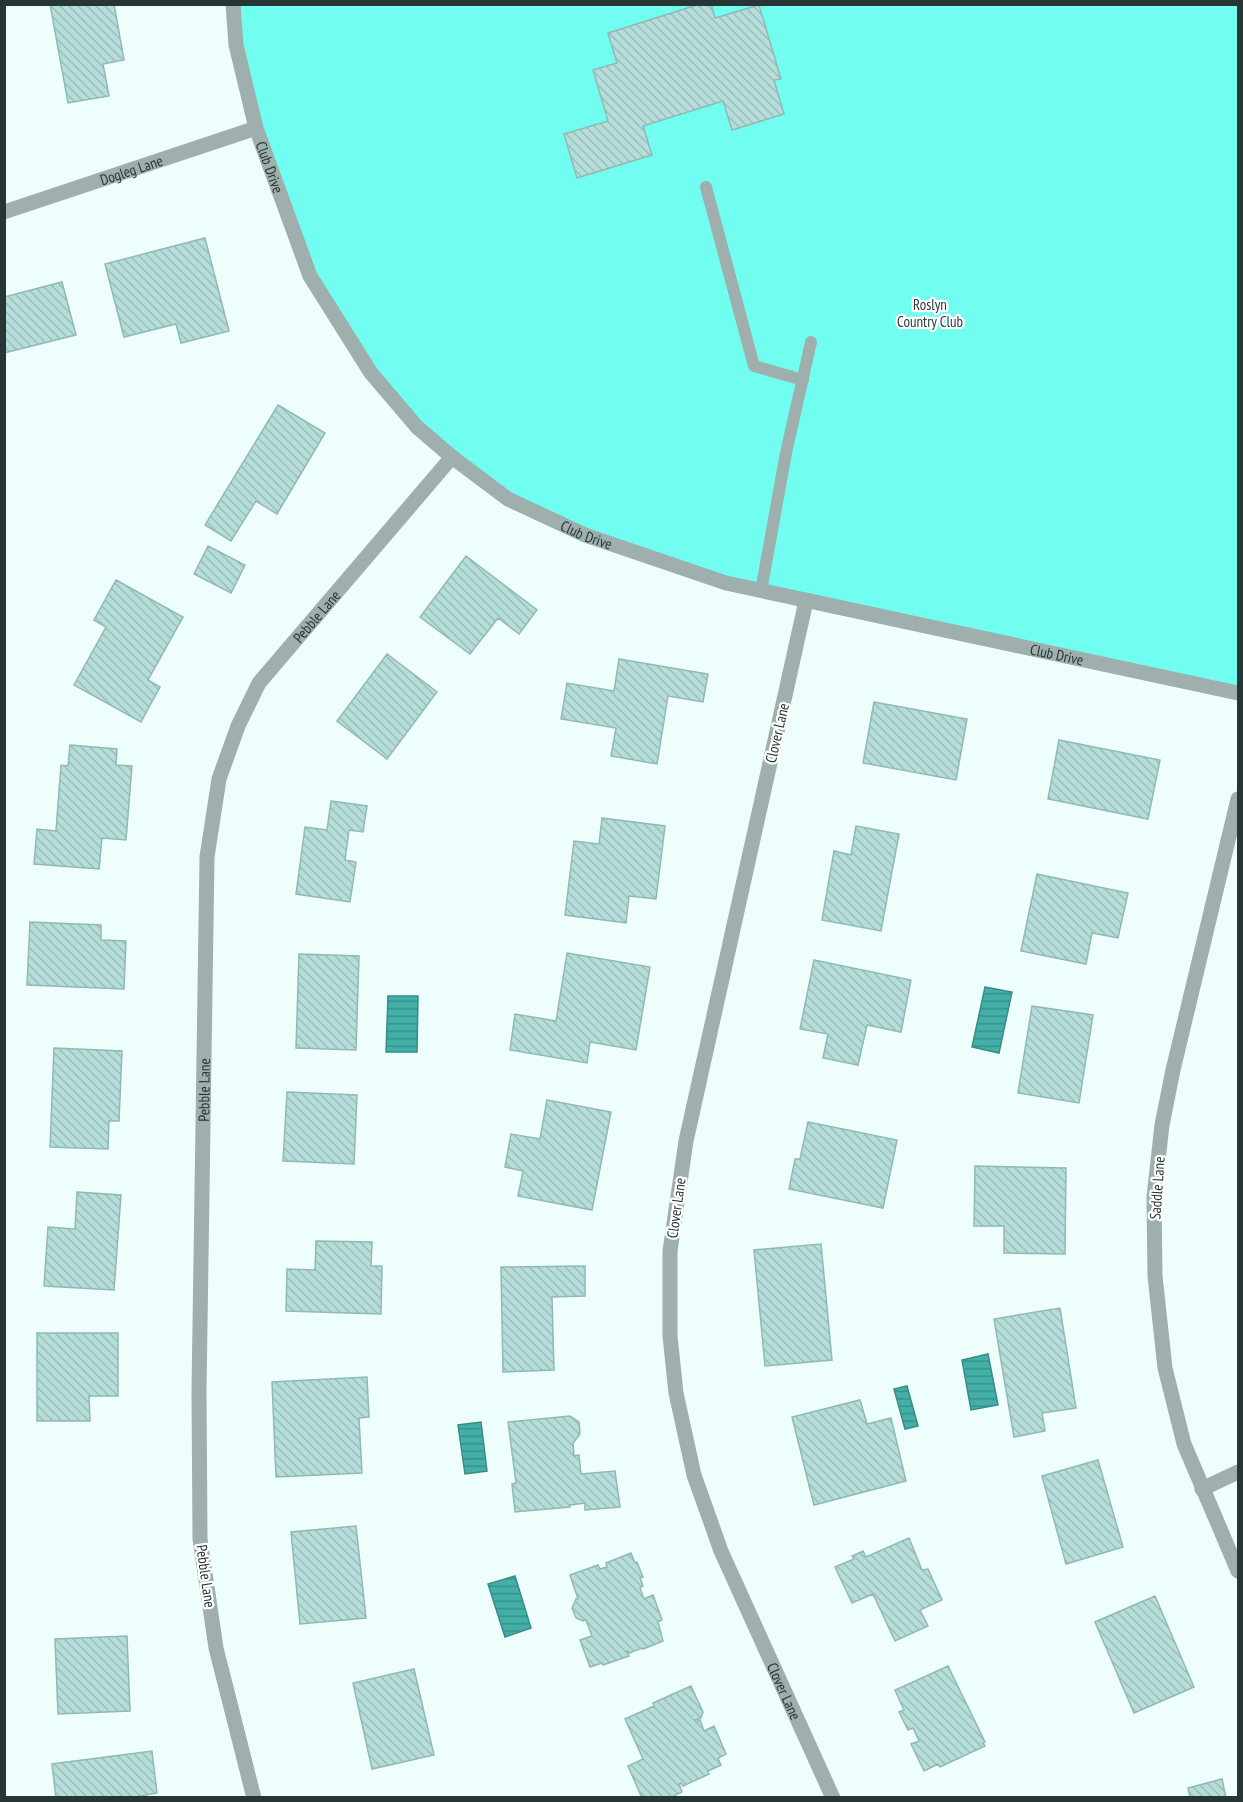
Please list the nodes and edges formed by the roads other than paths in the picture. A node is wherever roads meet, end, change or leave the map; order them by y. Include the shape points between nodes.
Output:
1 (233, 4) edge
2 (256, 128) junction
3 (706, 187) dead end
4 (4, 212) edge
5 (811, 342) dead end
6 (802, 380) junction
7 (452, 457) junction
8 (761, 591) junction
9 (806, 601) junction
10 (1239, 693) edge
11 (1239, 800) edge
12 (1239, 1472) edge
13 (1202, 1489) junction
14 (1239, 1571) edge
15 (254, 1797) edge
16 (833, 1797) edge

1 - 2 street, Club Drive via 236,45
2 - 4 street, Dogleg Lane
2 - 7 street, Club Drive via 310,276 371,373 417,427
3 - 6 lane via 754,366
5 - 6 lane
6 - 8 lane
7 - 8 street, Club Drive via 508,499 585,535
7 - 15 street, Pebble Lane via 259,684 238,726 215,801 207,857 200,1539 216,1648
8 - 9 street, Club Drive
9 - 10 street, Club Drive
9 - 16 street, Clover Lane via 686,1141 670,1251 670,1336 676,1393 694,1475 721,1551
11 - 13 street, Saddle Lane via 1173,1070 1154,1197 1155,1276 1165,1368 1184,1444
12 - 13 street
13 - 14 street, Saddle Lane

